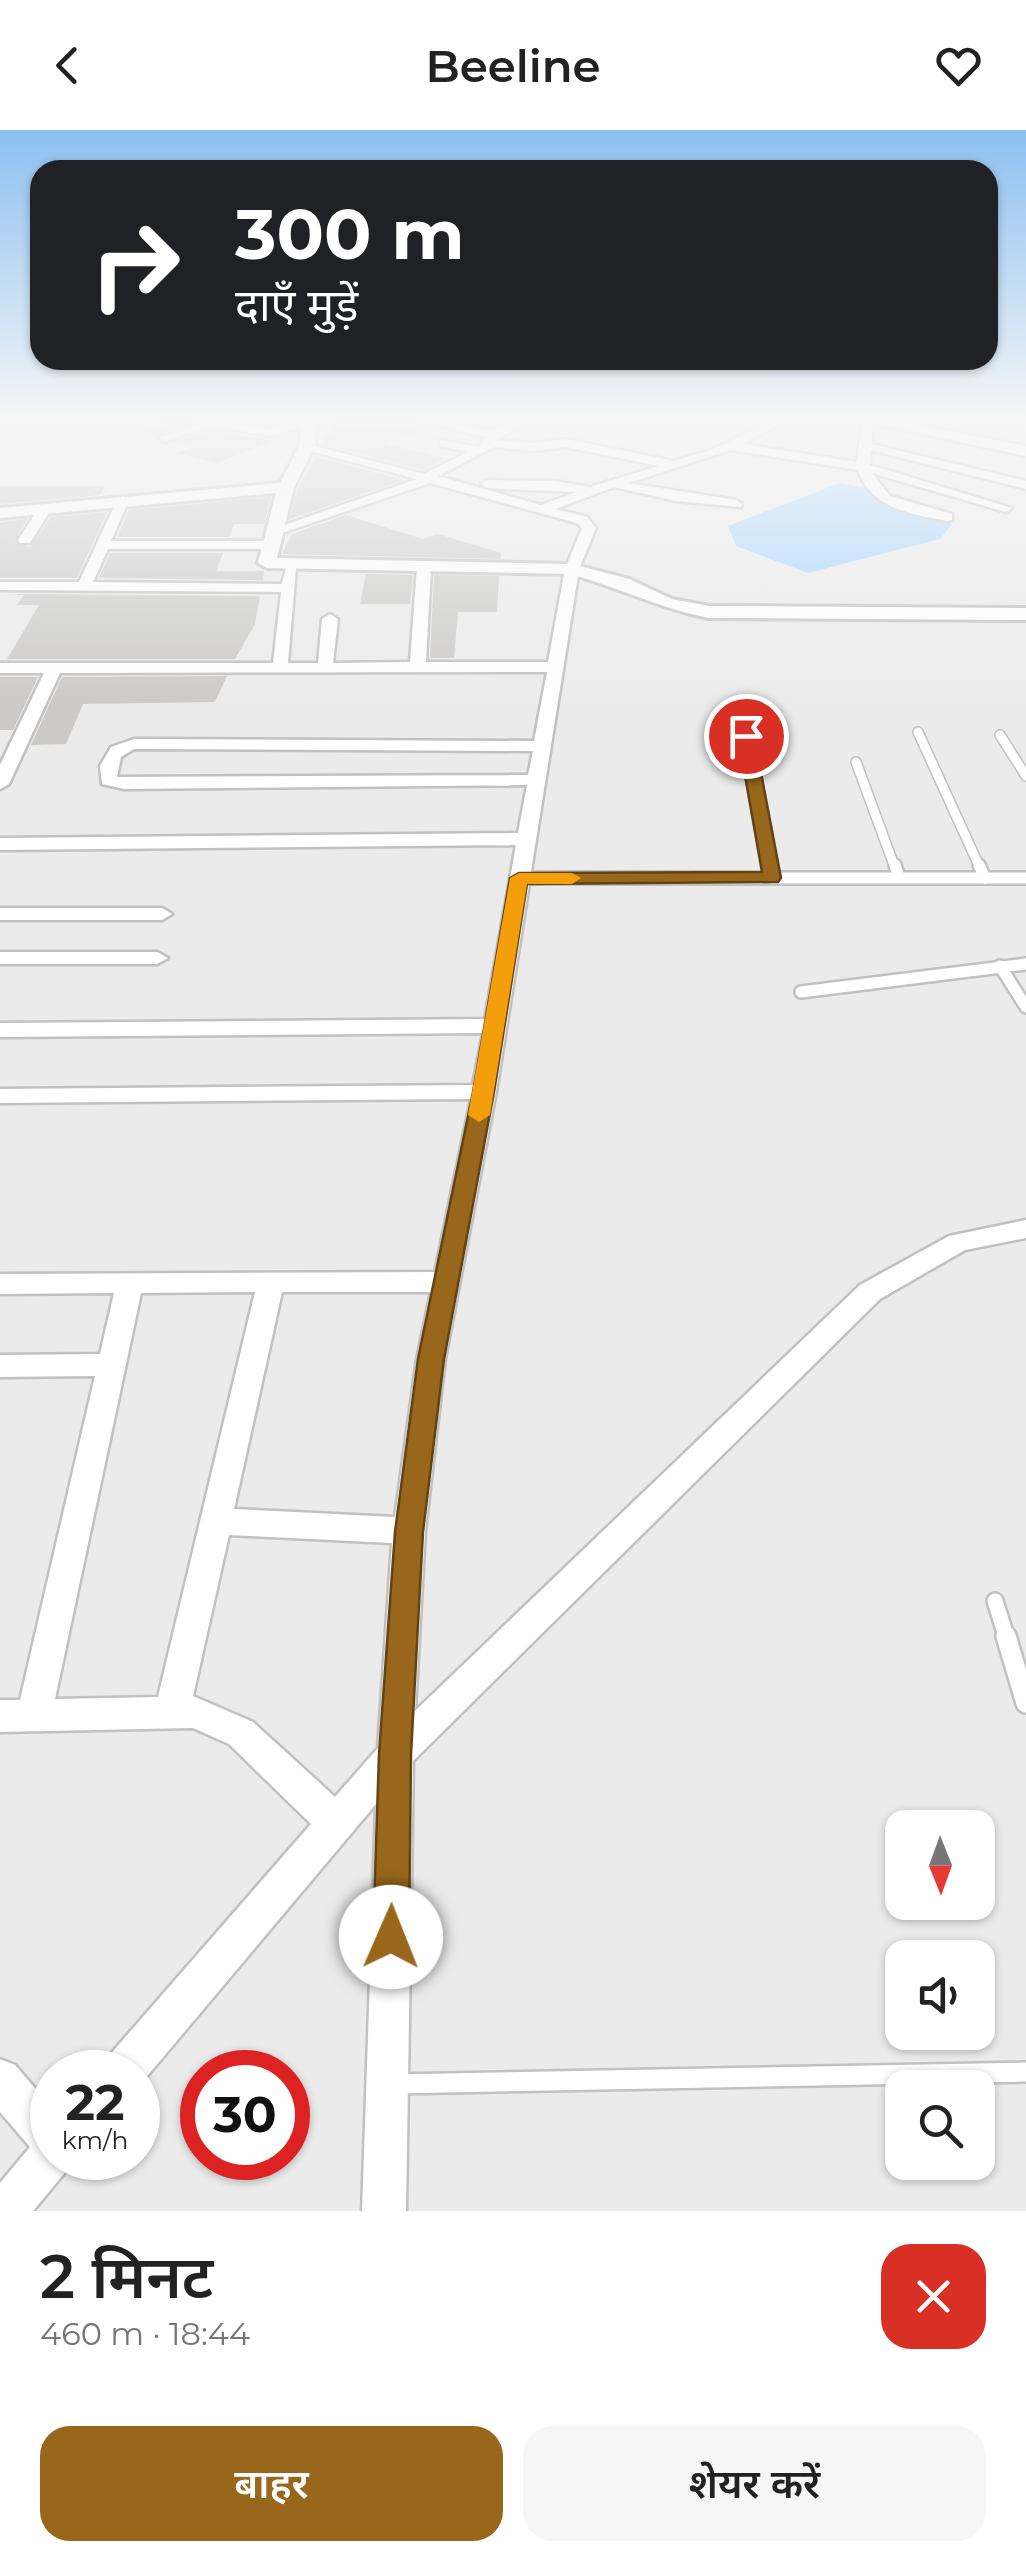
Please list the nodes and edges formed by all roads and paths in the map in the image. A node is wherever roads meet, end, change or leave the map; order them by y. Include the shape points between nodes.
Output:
1 (42, 514) edge
2 (117, 514) edge
3 (280, 514) edge
4 (340, 514) edge
5 (559, 514) edge
6 (940, 514) edge
7 (947, 516) dead end
8 (275, 537) junction
9 (25, 540) dead end
10 (103, 545) junction
11 (292, 566) junction
12 (424, 566) junction
13 (572, 569) junction
14 (0, 586) edge
15 (84, 586) junction
16 (289, 588) junction
17 (1026, 614) edge
18 (330, 619) dead end
19 (418, 666) junction
20 (54, 667) junction
21 (280, 667) junction
22 (555, 667) junction
23 (0, 668) edge
24 (324, 668) junction
25 (739, 701) dead end
26 (918, 732) dead end
27 (1000, 734) dead end
28 (544, 746) junction
29 (856, 762) dead end
30 (1026, 776) edge
31 (538, 780) junction
32 (0, 784) edge
33 (526, 840) junction
34 (0, 844) edge
35 (899, 877) junction
36 (519, 878) junction
37 (772, 878) junction
38 (984, 878) junction
39 (1026, 878) edge
40 (0, 914) edge
41 (162, 914) dead end
42 (0, 958) edge
43 (157, 958) dead end
44 (1026, 964) edge
45 (1000, 966) junction
46 (800, 992) dead end
47 (1026, 1007) edge
48 (494, 1026) junction
49 (0, 1030) edge
50 (484, 1092) junction
51 (0, 1096) edge
52 (1026, 1230) edge
53 (272, 1280) junction
54 (130, 1282) junction
55 (446, 1282) junction
56 (0, 1284) edge
57 (113, 1365) junction
58 (0, 1366) edge
59 (216, 1521) junction
60 (409, 1532) junction
61 (995, 1601) dead end
62 (1026, 1703) edge
63 (172, 1712) junction
64 (17, 1715) edge
65 (395, 1754) junction
66 (336, 1823) junction
67 (142, 2050) edge
68 (1026, 2072) edge
69 (0, 2080) edge
70 (388, 2084) junction
71 (30, 2115) edge
72 (31, 2180) edge
73 (5, 2211) edge
74 (384, 2211) edge

1 - 9 street
2 - 10 street
3 - 8 street
4 - 8 street
5 - 13 street via 587,523
6 - 7 street
8 - 10 street
8 - 11 street via 267,563
10 - 15 street
11 - 12 street
11 - 16 street
12 - 13 street
12 - 19 street via 414,639
13 - 17 street via 689,610
13 - 22 street
14 - 15 street
15 - 16 street
16 - 21 street
18 - 24 street
19 - 22 street
19 - 24 street
20 - 21 street
20 - 23 street
20 - 32 street
21 - 24 street
22 - 28 street
25 - 37 lane
26 - 38 lane
27 - 30 lane
28 - 31 street
28 - 31 street via 134,744 120,746 108,774 108,780 124,784
29 - 35 lane
31 - 33 street
33 - 34 street
33 - 36 street
35 - 37 lane
35 - 38 lane
36 - 37 lane
36 - 48 street
38 - 39 lane
40 - 41 street
42 - 43 street
44 - 45 lane
45 - 46 lane
45 - 47 lane
48 - 49 street
48 - 50 street
50 - 51 street
50 - 55 street
52 - 65 street via 958,1242 870,1292
53 - 54 street
53 - 55 street
53 - 59 street
54 - 56 street
54 - 57 street
55 - 60 street
57 - 58 street
57 - 64 street
59 - 60 street
59 - 63 street
60 - 65 street
61 - 62 lane
63 - 64 street
63 - 66 street via 196,1712 241,1733
65 - 66 street
65 - 70 street
66 - 67 street
68 - 70 lane
69 - 71 street
70 - 74 street
72 - 73 street

